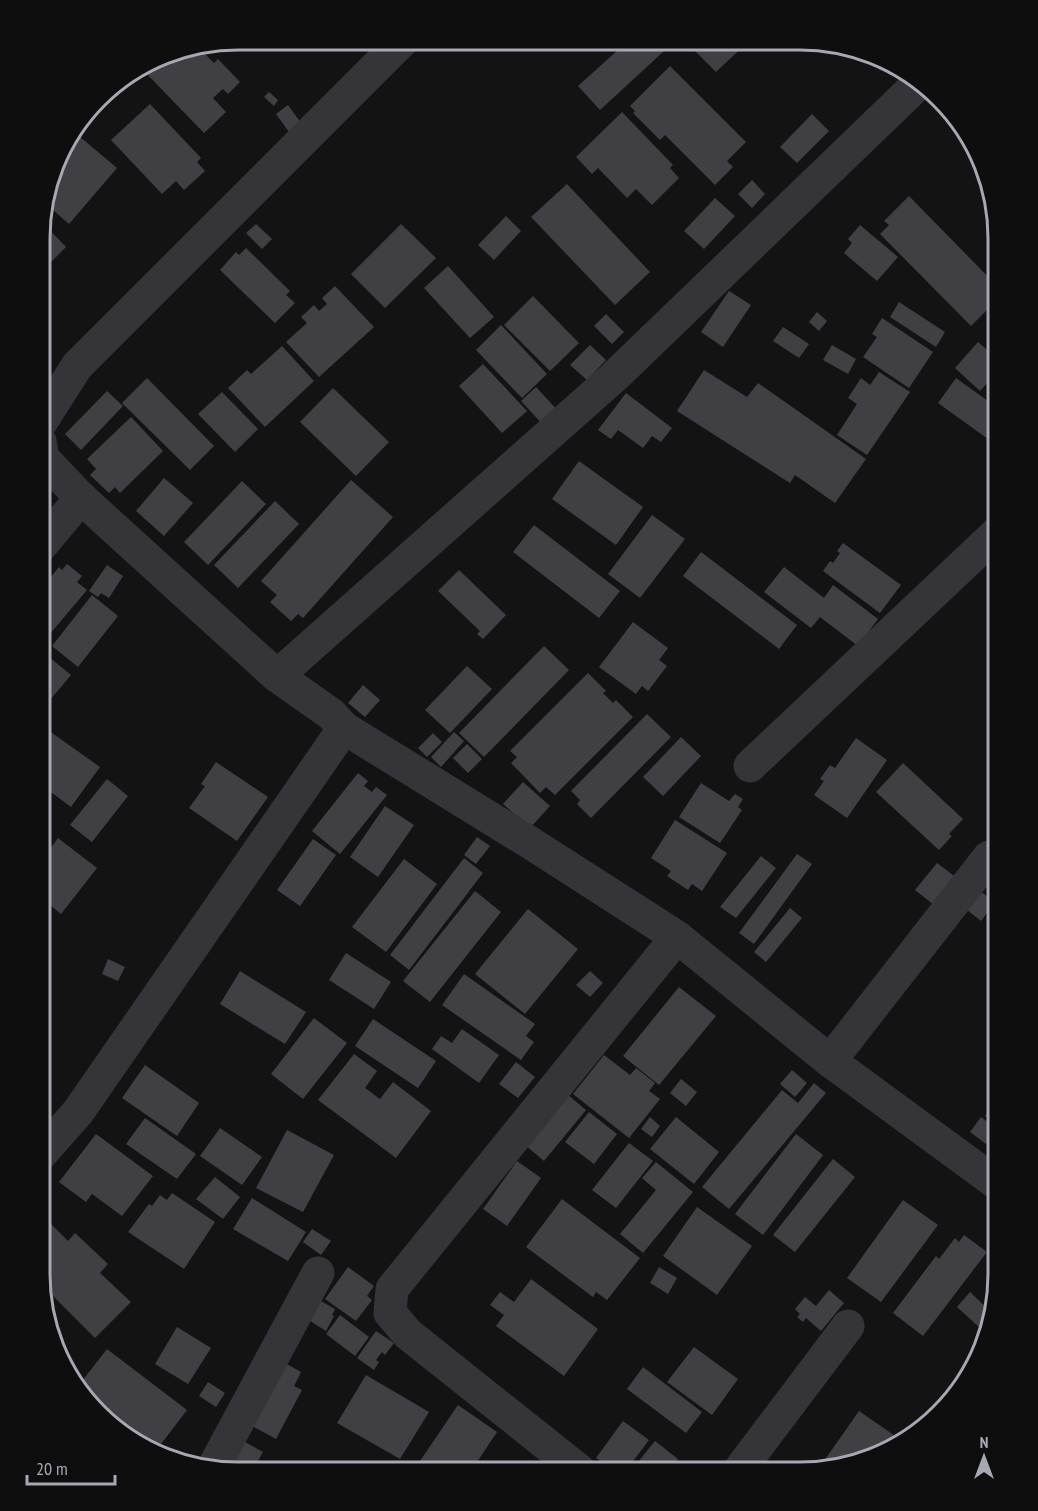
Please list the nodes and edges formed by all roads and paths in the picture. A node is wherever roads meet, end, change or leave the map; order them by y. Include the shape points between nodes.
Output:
1 (393, 50) edge
2 (914, 87) edge
3 (49, 410) edge
4 (49, 464) edge
5 (81, 498) junction
6 (49, 537) edge
7 (988, 541) edge
8 (278, 676) junction
9 (344, 728) junction
10 (750, 766) dead end
11 (988, 858) edge
12 (678, 938) junction
13 (830, 1061) junction
14 (49, 1145) edge
15 (988, 1177) edge
16 (318, 1273) dead end
17 (848, 1326) dead end
18 (217, 1460) edge
19 (569, 1462) edge
20 (746, 1462) edge

1 - 3 street via 77,366
2 - 8 street via 615,376
4 - 5 street
5 - 6 street
5 - 8 street
7 - 10 street
8 - 9 street
9 - 12 street
9 - 14 street via 78,1112
11 - 13 street
12 - 13 street
12 - 19 street via 392,1289 390,1313 408,1334
13 - 15 street
16 - 18 street
17 - 20 street

